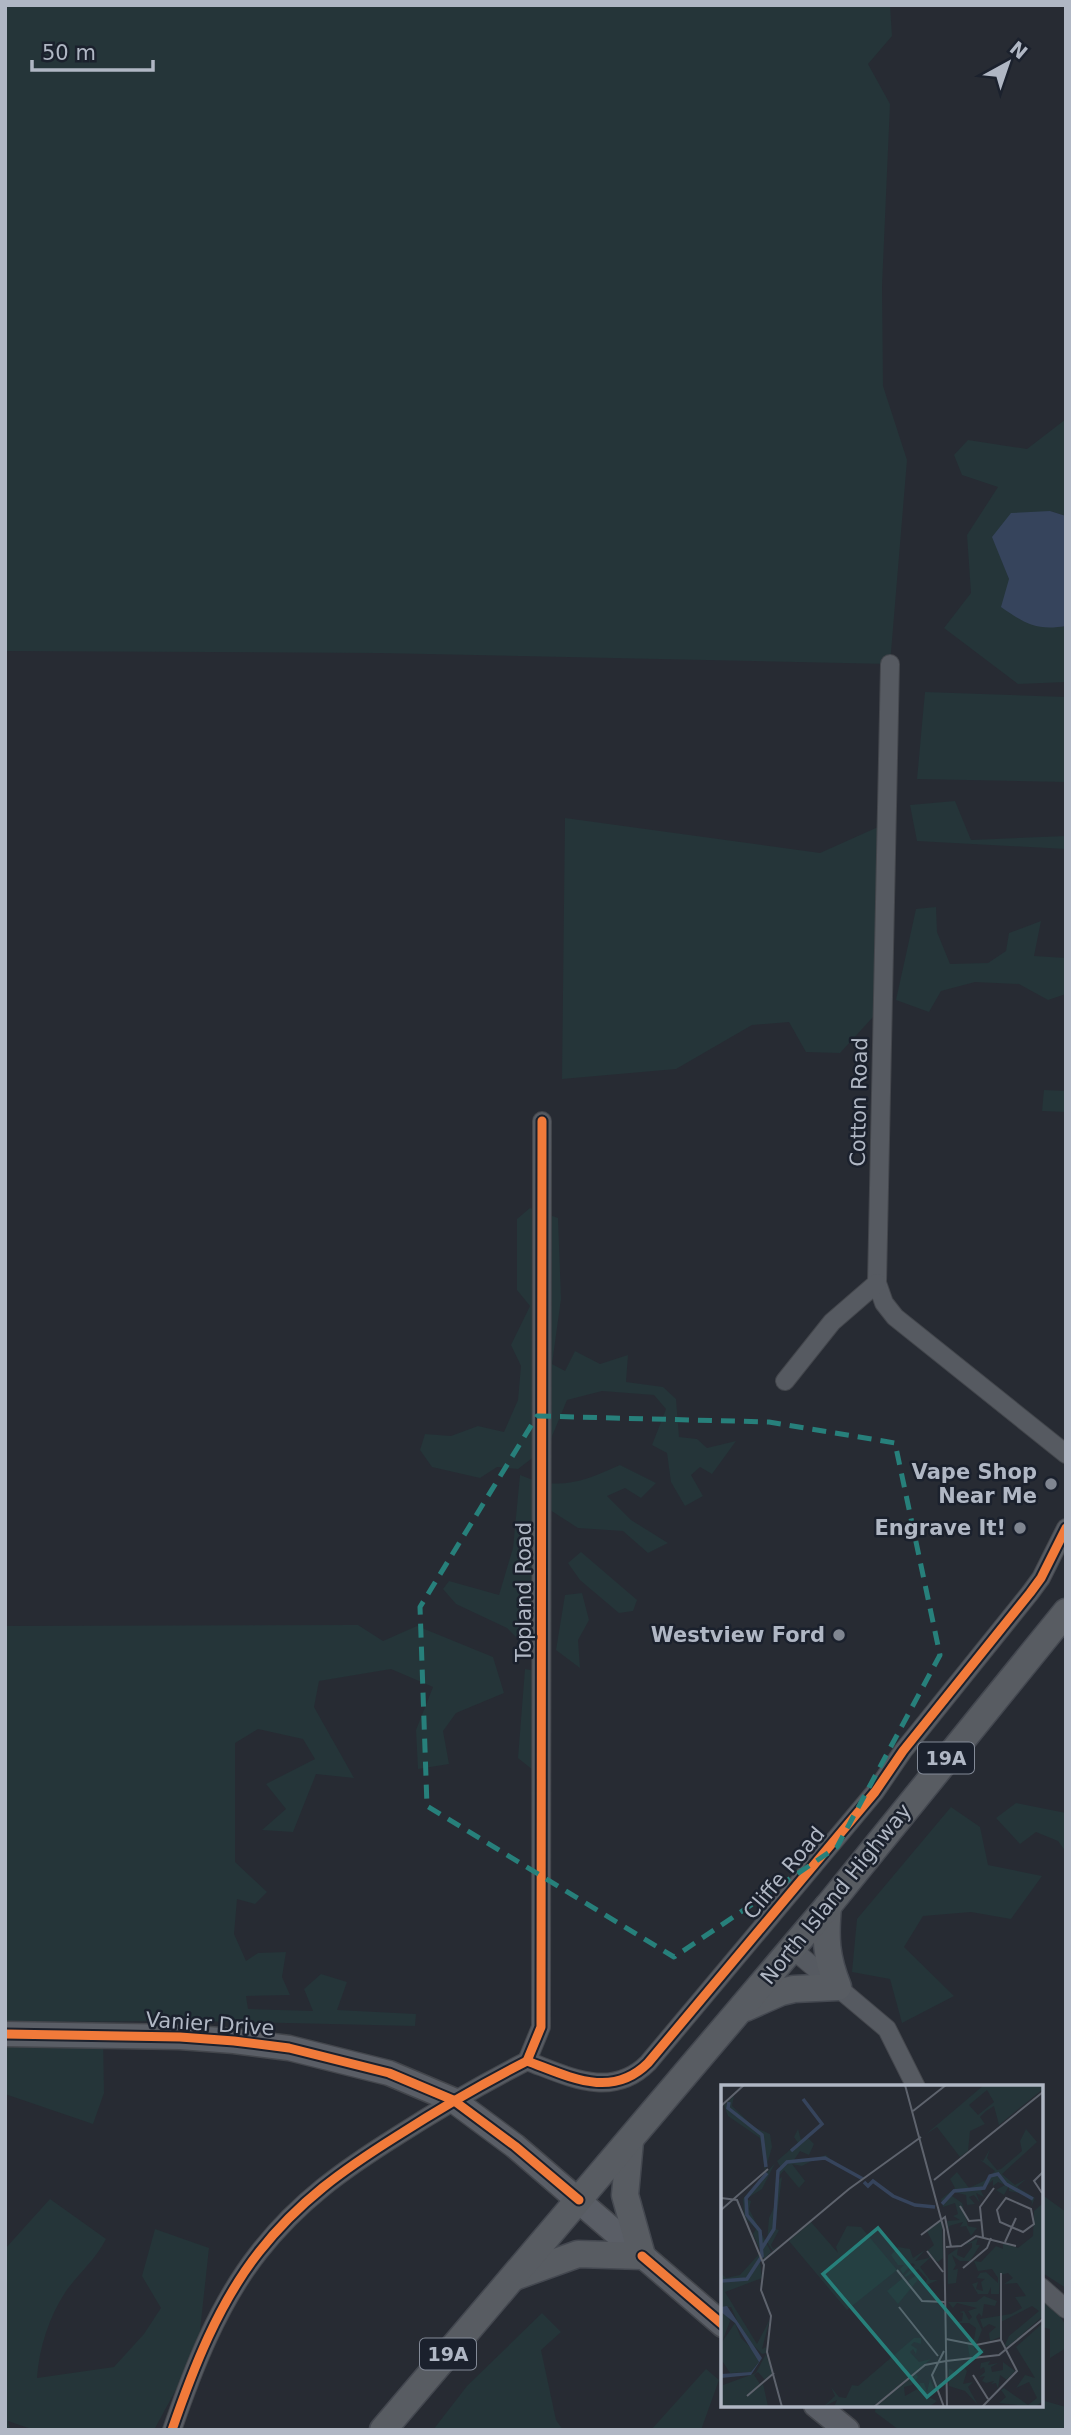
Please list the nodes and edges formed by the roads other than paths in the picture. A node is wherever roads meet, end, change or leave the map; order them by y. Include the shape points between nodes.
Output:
1 (890, 664) dead end
2 (542, 1121) dead end
3 (877, 1283) junction
4 (785, 1381) dead end
5 (1066, 1454) edge
6 (1066, 1528) edge
7 (1066, 1612) edge
8 (828, 1906) junction
9 (792, 1948) junction
10 (838, 1987) junction
11 (740, 2011) junction
12 (5, 2034) edge
13 (527, 2061) junction
14 (915, 2085) edge
15 (453, 2100) junction
16 (630, 2141) junction
17 (579, 2200) junction
18 (642, 2256) junction
19 (513, 2277) junction
20 (1043, 2289) edge
21 (1066, 2309) edge
22 (721, 2323) edge
23 (818, 2407) edge
24 (172, 2430) edge
25 (383, 2430) edge
26 (847, 2430) edge

1 - 3 street, Cotton Road
2 - 13 street, Topland Road via 541,2027
3 - 4 street via 832,1322
3 - 5 street, Cotton Road via 895,1317
6 - 13 street, Cliffe Road via 1041,1577 875,1792 642,2069 623,2080 603,2083 579,2080
7 - 8 main road, North Island Highway / 19A
8 - 9 main road, North Island Highway / 19A
8 - 10 main road via 825,1939
9 - 10 street
9 - 11 main road, North Island Highway / 19A
10 - 11 main road via 781,1992
10 - 14 street via 887,2029
11 - 16 main road, North Island Highway / 19A
12 - 15 street, Vanier Drive via 180,2037 289,2048 389,2073
13 - 15 street
15 - 17 street, Vanier Drive
15 - 24 street via 339,2173 280,2227 226,2305 190,2377
16 - 17 main road, 19A
16 - 18 main road via 625,2195
17 - 18 street, Vanier Drive
17 - 19 main road, 19A
18 - 19 main road via 578,2254
18 - 22 street, Vanier Drive
19 - 25 main road, 19A
20 - 21 street
23 - 26 street

